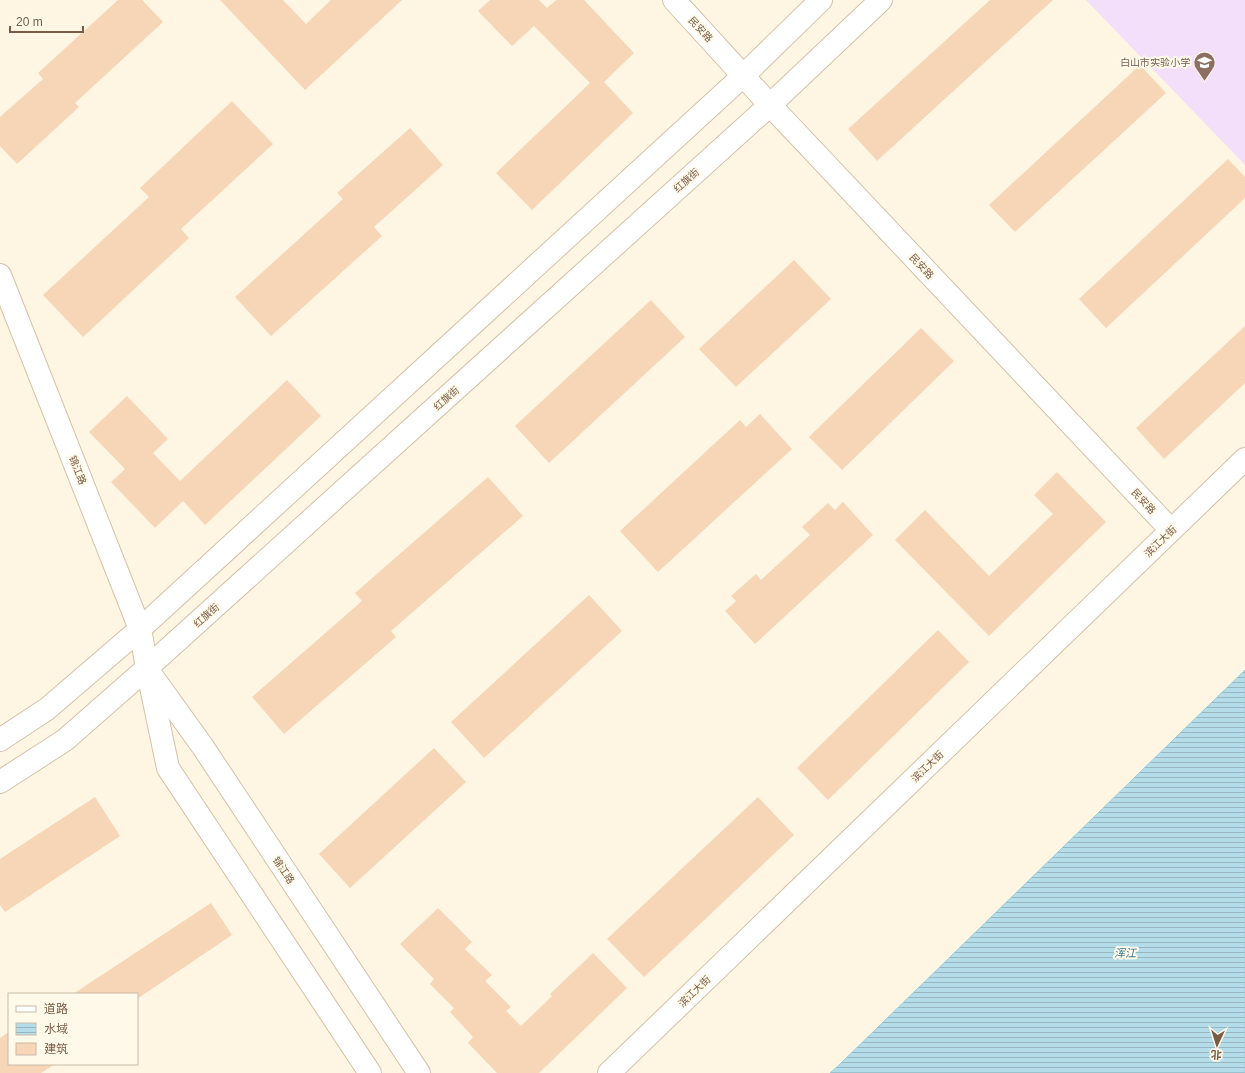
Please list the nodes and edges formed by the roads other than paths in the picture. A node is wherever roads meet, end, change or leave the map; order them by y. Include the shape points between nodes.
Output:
1 (674, 0) edge
2 (821, 0) edge
3 (882, 0) edge
4 (744, 75) junction
5 (770, 105) junction
6 (0, 275) edge
7 (1245, 459) edge
8 (1172, 530) junction
9 (140, 629) junction
10 (147, 668) junction
11 (0, 740) edge
12 (0, 782) edge
13 (370, 1073) edge
14 (419, 1073) edge
15 (609, 1073) edge

1 - 4 street, 民安路
2 - 4 street
3 - 5 street, 红旗街
4 - 5 street, 民安路
4 - 9 street
5 - 8 street, 民安路
5 - 10 street, 红旗街
6 - 9 street, 锦江路
7 - 8 street, 滨江大街
8 - 15 street, 滨江大街
9 - 10 street, 锦江路
9 - 11 street via 47,709
10 - 12 street, 红旗街 via 65,740
10 - 13 street, 锦江路 via 168,768
10 - 14 street, 锦江路 via 203,747

